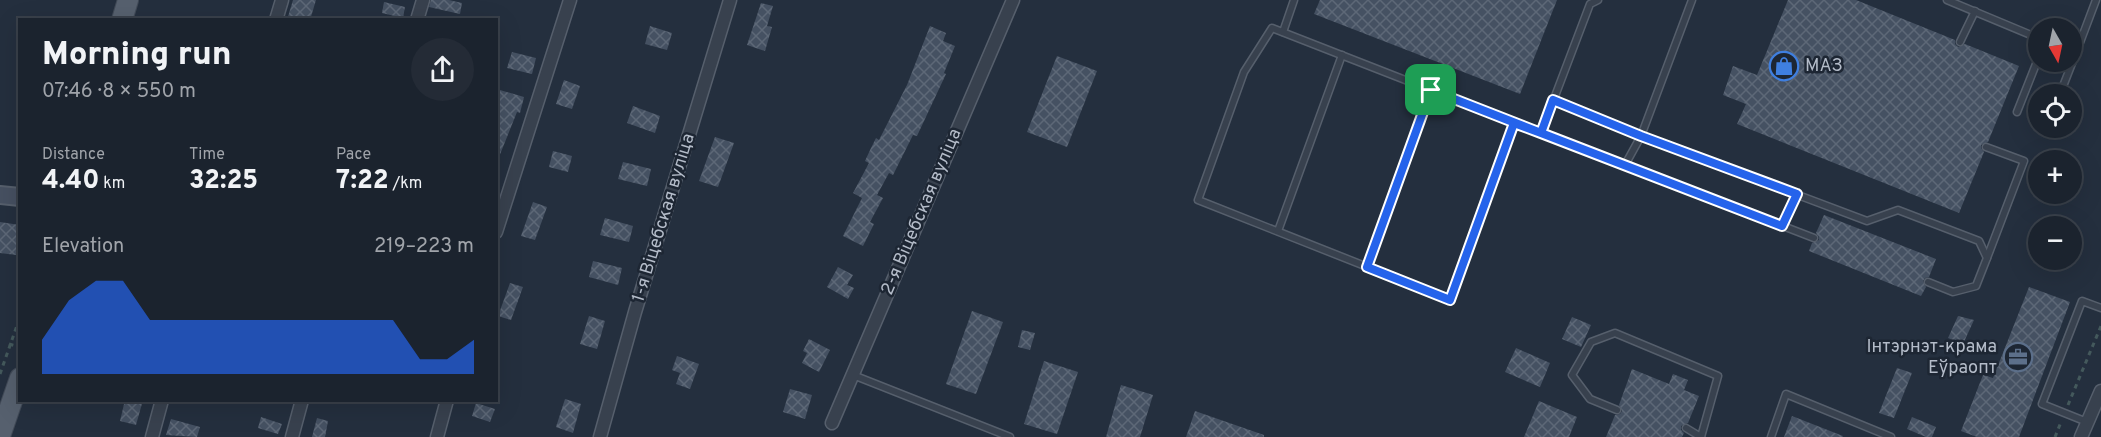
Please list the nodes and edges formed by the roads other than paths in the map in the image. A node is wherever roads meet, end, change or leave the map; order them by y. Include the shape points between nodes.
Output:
1 (128, 0) edge
2 (282, 0) edge
3 (423, 0) edge
4 (570, 0) edge
5 (730, 0) edge
6 (1013, 0) edge
7 (1294, 0) edge
8 (1598, 0) edge
9 (1692, 0) edge
10 (1947, 0) edge
11 (2096, 0) edge
12 (1976, 11) junction
13 (123, 18) edge
14 (277, 18) edge
15 (418, 18) edge
16 (1283, 32) junction
17 (2028, 34) edge
18 (2082, 34) edge
19 (1960, 42) dead end
20 (1342, 55) junction
21 (2033, 72) edge
22 (1431, 90) junction
23 (1553, 100) junction
24 (2017, 112) dead end
25 (1514, 123) junction
26 (1541, 133) junction
27 (1641, 136) junction
28 (1986, 147) dead end
29 (1625, 165) junction
30 (1797, 194) junction
31 (0, 195) edge
32 (18, 197) edge
33 (498, 226) edge
34 (1782, 226) junction
35 (1278, 231) junction
36 (1814, 238) dead end
37 (1987, 258) junction
38 (1367, 267) junction
39 (1928, 282) dead end
40 (2101, 308) edge
41 (852, 374) junction
42 (18, 384) edge
43 (2101, 391) edge
44 (161, 402) edge
45 (301, 402) edge
46 (446, 402) edge
47 (1617, 410) dead end
48 (831, 423) dead end
49 (2087, 423) junction
50 (1686, 428) dead end
51 (0, 436) edge
52 (152, 437) edge
53 (292, 437) edge
54 (437, 437) edge
55 (600, 437) edge
56 (1010, 437) edge
57 (1701, 437) edge
58 (1771, 437) edge
59 (1892, 437) edge
60 (2081, 437) edge

1 - 13 main road
2 - 14 street
3 - 15 street
4 - 33 street
5 - 55 street, 1-я Віцебская вуліца
6 - 41 street, 2-я Віцебская вуліца
7 - 16 lane
8 - 23 lane via 1590,4
9 - 27 lane
10 - 12 lane
11 - 18 lane
12 - 17 lane
12 - 19 lane
16 - 20 lane
16 - 35 lane via 1272,28 1244,72 1198,200
20 - 22 lane
20 - 35 lane
21 - 24 lane
22 - 25 lane
22 - 38 lane
23 - 26 lane
23 - 27 lane
25 - 26 lane
25 - 38 lane via 1450,300
26 - 29 lane
27 - 29 lane
27 - 30 lane
28 - 37 lane via 2024,161
29 - 34 lane
30 - 34 lane
30 - 37 lane via 1867,221 1898,210 1979,241
31 - 32 street
34 - 36 lane
35 - 38 lane
37 - 39 lane via 1976,286 1953,292
40 - 49 lane via 2082,301 2042,404
41 - 48 street, 2-я Віцебская вуліца
41 - 56 lane
42 - 51 main road
43 - 49 street
44 - 52 street
45 - 53 street
46 - 54 street
47 - 57 lane via 1590,399 1572,375 1591,342 1615,333 1718,376
49 - 60 street
50 - 57 lane
58 - 59 lane via 1786,394

